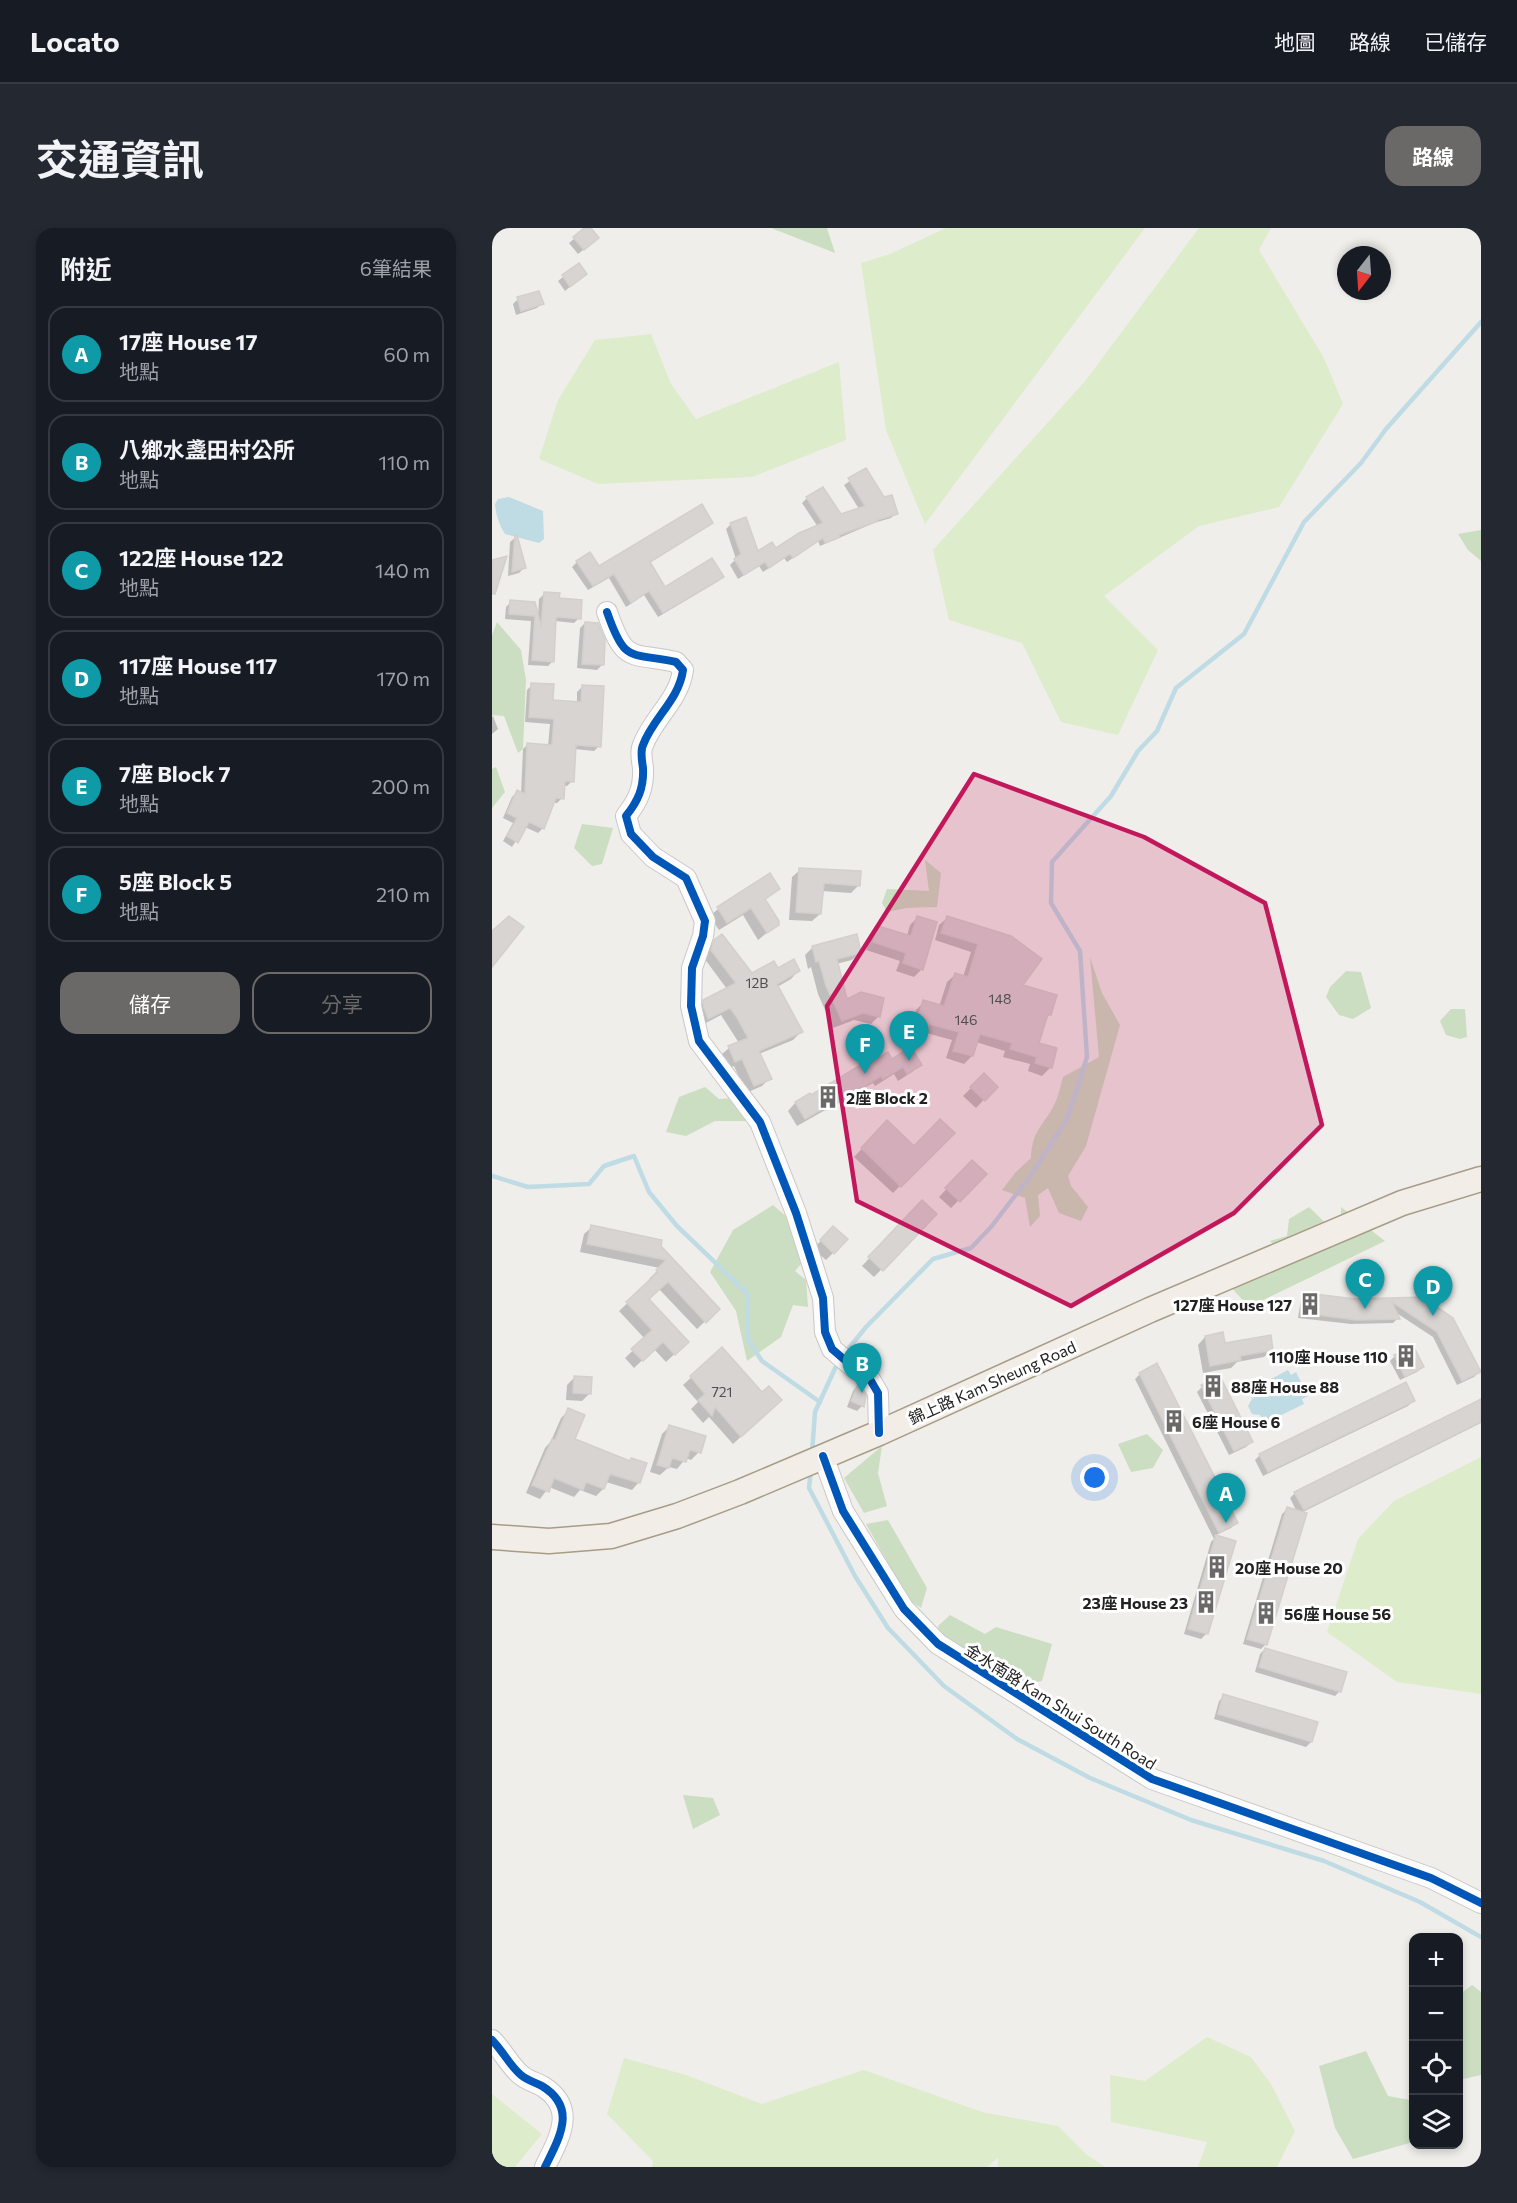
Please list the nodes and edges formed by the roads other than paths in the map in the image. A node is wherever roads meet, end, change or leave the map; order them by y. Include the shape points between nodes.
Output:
1 (607, 612) dead end
2 (1481, 1179) edge
3 (879, 1433) junction
4 (821, 1457) junction
5 (492, 1537) edge
6 (1481, 1903) edge
7 (492, 2040) edge
8 (545, 2167) edge

1 - 3 street via 616,638 628,653 676,662 683,670 668,706 641,747 643,774 639,799 626,816 631,834 653,857 686,878 705,921 692,968 691,1006 699,1041 760,1122 796,1213 823,1298 825,1332 832,1348 868,1376 878,1393
2 - 3 main road, 錦上路 Kam Sheung Road via 1391,1207 1150,1310
3 - 4 main road, 錦上路 Kam Sheung Road
4 - 5 main road, 錦上路 Kam Sheung Road via 677,1516 611,1536 549,1541
4 - 6 street, 金水南路 Kam Shui South Road via 843,1511 904,1609 938,1644 1152,1779 1431,1878
7 - 8 street via 516,2070 555,2097 563,2111 561,2131

